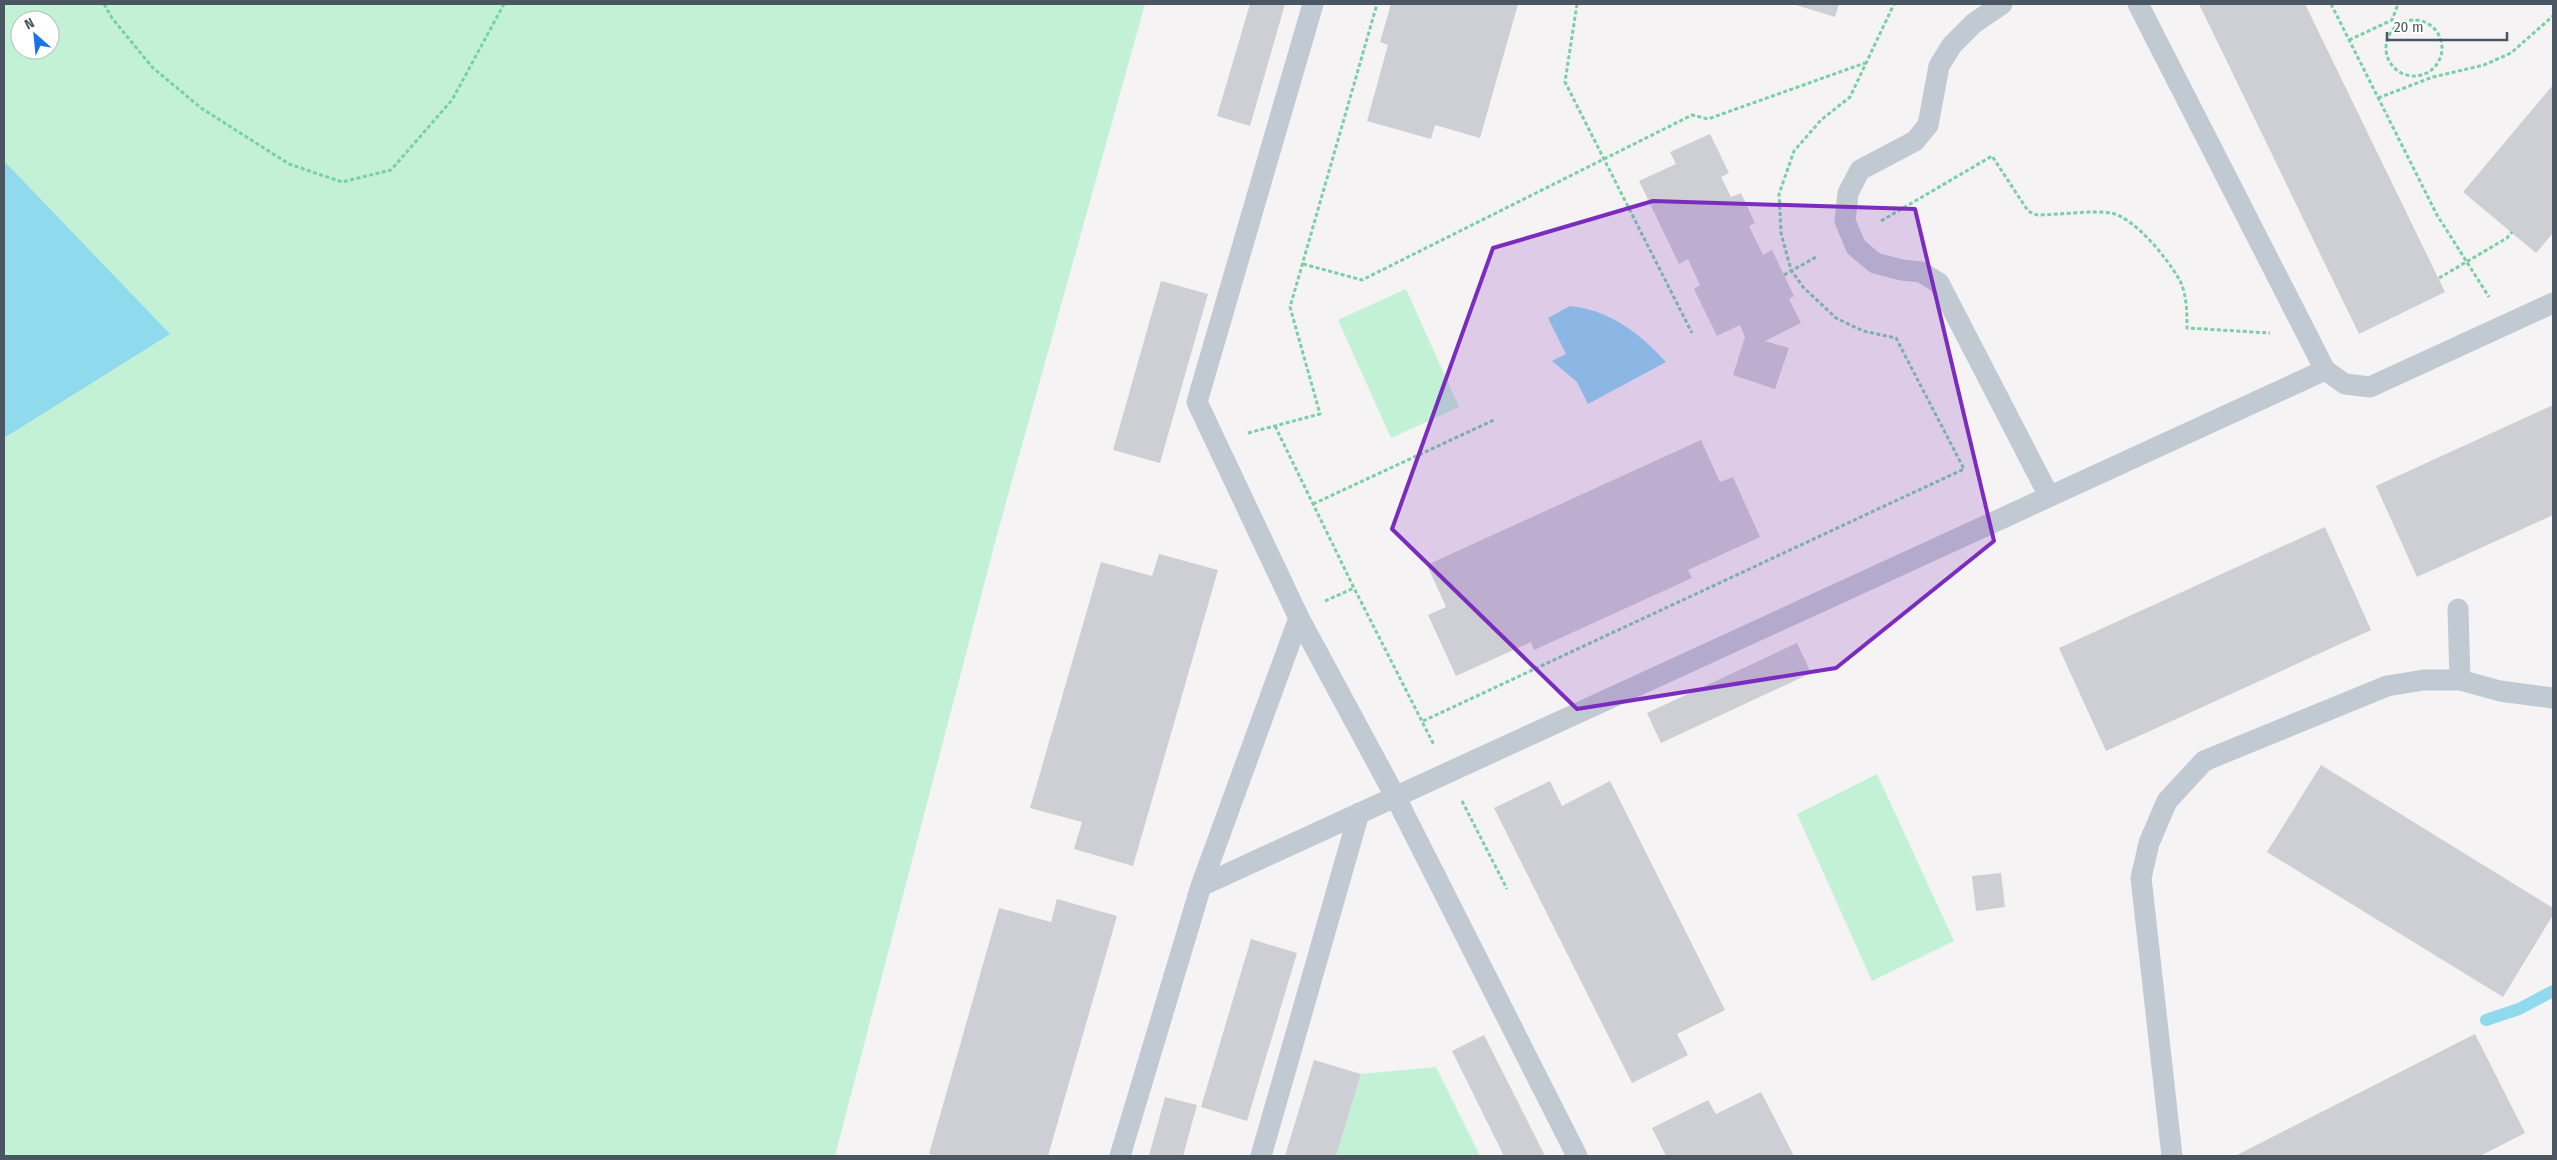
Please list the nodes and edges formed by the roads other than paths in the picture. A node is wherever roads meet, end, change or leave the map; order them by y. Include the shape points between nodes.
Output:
1 (1313, 4) edge
2 (2002, 4) edge
3 (2138, 4) edge
4 (2553, 303) edge
5 (2325, 370) junction
6 (2049, 496) junction
7 (2458, 609) dead end
8 (1299, 618) junction
9 (2460, 680) junction
10 (2553, 698) edge
11 (1395, 796) junction
12 (1359, 813) junction
13 (1201, 886) junction
14 (1120, 1156) edge
15 (1261, 1156) edge
16 (1577, 1156) edge
17 (2172, 1156) edge

1 - 8 lane via 1197,402
2 - 6 lane via 1974,23 1952,45 1938,66 1928,125 1915,141 1860,170 1848,193 1845,221 1856,247 1875,263 1921,272 1939,283
3 - 5 lane
4 - 5 lane via 2370,387 2345,384
5 - 6 lane
6 - 11 lane
7 - 9 lane
8 - 11 lane
8 - 13 lane
9 - 10 lane via 2500,691
9 - 17 lane via 2424,680 2386,686 2204,761 2167,801 2149,843 2141,878
11 - 12 lane
11 - 16 lane
12 - 13 lane
12 - 15 lane
13 - 14 lane

